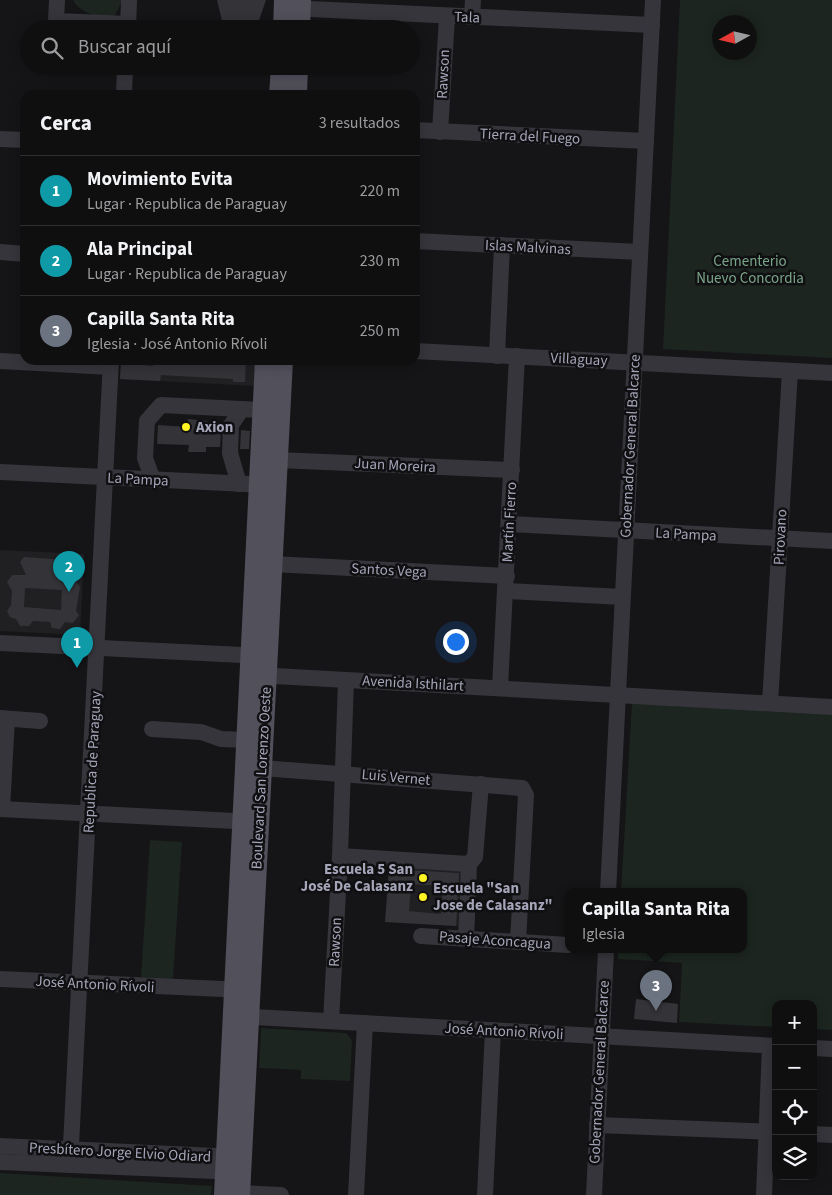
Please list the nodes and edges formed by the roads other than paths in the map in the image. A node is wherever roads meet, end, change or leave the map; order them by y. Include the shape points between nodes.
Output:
1 (57, 0) edge
2 (129, 0) edge
3 (473, 0) edge
4 (653, 0) edge
5 (292, 4) edge
6 (447, 17) junction
7 (472, 17) junction
8 (56, 20) edge
9 (128, 20) edge
10 (286, 20) edge
11 (297, 20) edge
12 (652, 25) junction
13 (125, 75) edge
14 (280, 75) edge
15 (298, 75) edge
16 (124, 90) edge
17 (279, 90) edge
18 (297, 90) edge
19 (420, 130) edge
20 (440, 132) junction
21 (0, 139) edge
22 (20, 140) edge
23 (646, 141) junction
24 (420, 241) edge
25 (502, 246) junction
26 (0, 252) edge
27 (640, 252) junction
28 (20, 254) edge
29 (420, 351) edge
30 (497, 356) junction
31 (517, 356) junction
32 (0, 361) edge
33 (20, 362) edge
34 (635, 362) junction
35 (111, 365) edge
36 (265, 365) edge
37 (283, 365) edge
38 (790, 371) junction
39 (832, 373) edge
40 (252, 410) junction
41 (278, 460) junction
42 (512, 470) junction
43 (0, 472) edge
44 (106, 478) junction
45 (153, 480) junction
46 (256, 484) junction
47 (510, 524) junction
48 (625, 531) junction
49 (780, 539) junction
50 (832, 541) edge
51 (272, 564) junction
52 (506, 584) junction
53 (622, 597) junction
54 (0, 643) edge
55 (97, 648) junction
56 (250, 658) junction
57 (267, 672) junction
58 (346, 680) junction
59 (500, 687) junction
60 (618, 694) junction
61 (770, 703) junction
62 (832, 706) edge
63 (3, 719) edge
64 (40, 721) dead end
65 (152, 729) dead end
66 (248, 740) junction
67 (262, 768) junction
68 (344, 773) junction
69 (481, 784) junction
70 (1, 809) edge
71 (89, 814) junction
72 (251, 822) junction
73 (340, 856) junction
74 (469, 864) junction
75 (608, 888) edge
76 (421, 936) dead end
77 (466, 939) junction
78 (518, 942) junction
79 (565, 945) edge
80 (606, 953) edge
81 (0, 980) edge
82 (81, 984) junction
83 (242, 990) junction
84 (241, 1016) junction
85 (331, 1021) junction
86 (365, 1023) junction
87 (493, 1030) junction
88 (601, 1036) junction
89 (772, 1046) edge
90 (817, 1048) edge
91 (832, 1049) edge
92 (772, 1089) edge
93 (597, 1126) junction
94 (771, 1132) edge
95 (817, 1134) edge
96 (832, 1135) edge
97 (0, 1146) edge
98 (71, 1157) junction
99 (0, 1162) edge
100 (233, 1165) junction
101 (235, 1194) edge
102 (280, 1195) edge
103 (356, 1195) edge
104 (485, 1195) edge
105 (594, 1195) edge
106 (764, 1195) edge

1 - 8 street
2 - 9 street
3 - 7 street
4 - 12 street, Gobernador General Balcarce
5 - 6 street, Tala
5 - 10 main road
5 - 11 main road
6 - 7 street, Tala
6 - 20 street, Rawson
7 - 12 street, Tala
12 - 23 street, Gobernador General Balcarce
13 - 16 street
14 - 17 main road
15 - 18 main road
19 - 20 street, Tierra del Fuego
20 - 23 street, Tierra del Fuego
21 - 22 street
23 - 27 street, Gobernador General Balcarce
24 - 25 street, Islas Malvinas
25 - 27 street, Islas Malvinas
25 - 30 street
26 - 28 street
27 - 34 street, Gobernador General Balcarce
29 - 30 street, Villaguay
30 - 31 street, Villaguay
31 - 34 street, Villaguay
31 - 42 street, Martín Fierro
32 - 33 street
34 - 38 street, Villaguay
34 - 48 street, Gobernador General Balcarce
35 - 44 street, Republica de Paraguay
36 - 40 main road, Boulevard San Lorenzo Oeste
37 - 41 main road, Boulevard San Lorenzo Oeste
38 - 39 street, Villaguay
38 - 49 street, Pirovano
40 - 45 street via 161,405 147,421 145,458
40 - 46 main road, Boulevard San Lorenzo Oeste
40 - 46 street via 231,424 230,453
41 - 42 street, Juan Moreira
41 - 46 main road, Boulevard San Lorenzo Oeste
42 - 47 street, Martín Fierro
43 - 44 street, La Pampa
44 - 45 street, La Pampa
44 - 55 street, Republica de Paraguay
45 - 46 street, La Pampa
46 - 51 main road, Boulevard San Lorenzo Oeste
46 - 56 main road, Boulevard San Lorenzo Oeste
47 - 48 street, La Pampa
47 - 52 street, Martín Fierro
48 - 49 street, La Pampa
48 - 53 street, Gobernador General Balcarce
49 - 50 street, La Pampa
49 - 61 street, Pirovano
51 - 52 street, Santos Vega
51 - 57 main road, Boulevard San Lorenzo Oeste
52 - 53 street, Santos Vega
52 - 59 street, Martín Fierro
53 - 60 street, Gobernador General Balcarce
54 - 55 street
55 - 56 street
55 - 71 street, Republica de Paraguay
56 - 57 street, Avenida Isthilart
56 - 66 main road, Boulevard San Lorenzo Oeste
57 - 58 street, Avenida Isthilart via 274,676
57 - 67 main road, Boulevard San Lorenzo Oeste
58 - 59 street, Avenida Isthilart
58 - 68 street, Rawson
59 - 60 street, Avenida Isthilart
60 - 61 street, Avenida Isthilart
60 - 75 street, Gobernador General Balcarce
61 - 62 street, Avenida Isthilart
63 - 64 street
63 - 70 street
65 - 66 street via 201,732 221,739
66 - 72 main road, Boulevard San Lorenzo Oeste
67 - 68 street, Luis Vernet
67 - 72 main road, Boulevard San Lorenzo Oeste
68 - 69 street, Luis Vernet
68 - 73 street, Rawson
69 - 74 street via 475,857
69 - 78 street, Luis Vernet via 519,787 526,795
70 - 71 street
71 - 72 street
71 - 82 street, Republica de Paraguay
72 - 83 main road, Boulevard San Lorenzo Oeste
73 - 74 street
73 - 85 street, Rawson
74 - 77 street
76 - 77 street, Pasaje Aconcagua
77 - 78 street, Pasaje Aconcagua
78 - 79 street, Pasaje Aconcagua
80 - 88 street, Gobernador General Balcarce
81 - 82 street, José Antonio Rívoli
82 - 83 street, José Antonio Rívoli
82 - 98 street, Republica de Paraguay
83 - 84 main road, Boulevard San Lorenzo Oeste
84 - 85 street, José Antonio Rívoli
84 - 100 main road, Boulevard San Lorenzo Oeste
85 - 86 street, José Antonio Rívoli
86 - 87 street, José Antonio Rívoli
86 - 103 street
87 - 88 street, José Antonio Rívoli
87 - 104 street
88 - 89 street, José Antonio Rívoli
88 - 93 street, Gobernador General Balcarce
90 - 91 street
92 - 94 street
93 - 94 street
93 - 105 street, Gobernador General Balcarce
94 - 106 street
95 - 96 street
97 - 98 street, Presbítero Jorge Elvio Odiard
98 - 99 street, Presbítero Jorge Elvio Odiard
98 - 100 street, Presbítero Jorge Elvio Odiard
100 - 101 main road, Boulevard San Lorenzo Oeste
101 - 102 street

